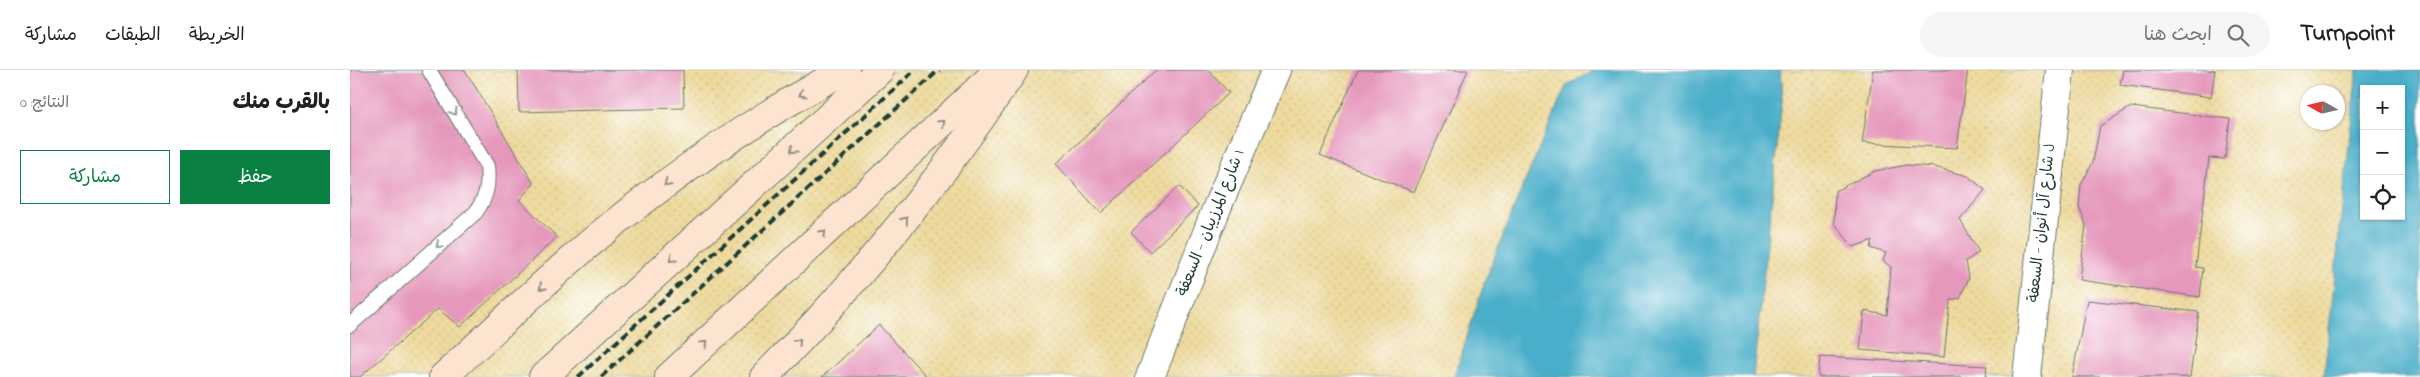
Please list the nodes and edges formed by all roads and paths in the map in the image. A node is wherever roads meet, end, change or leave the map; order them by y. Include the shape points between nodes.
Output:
1 (429, 70) edge
2 (845, 70) edge
3 (880, 70) edge
4 (999, 70) edge
5 (1014, 70) edge
6 (2060, 70) edge
7 (1271, 74) edge
8 (350, 326) edge
9 (443, 377) edge
10 (543, 377) edge
11 (669, 377) edge
12 (764, 377) edge
13 (1150, 377) edge
14 (2027, 377) edge

1 -> 8 lane via 487,166 489,183 485,199 476,212
2 -> 9 main road via 745,128 647,197 588,245
3 -> 10 main road
11 -> 4 main road
12 -> 5 main road via 895,232 946,168
6 - 14 street, شارع آل أنوان - السعفة J
7 - 13 street, شارع المرزيبان - السعفة I

